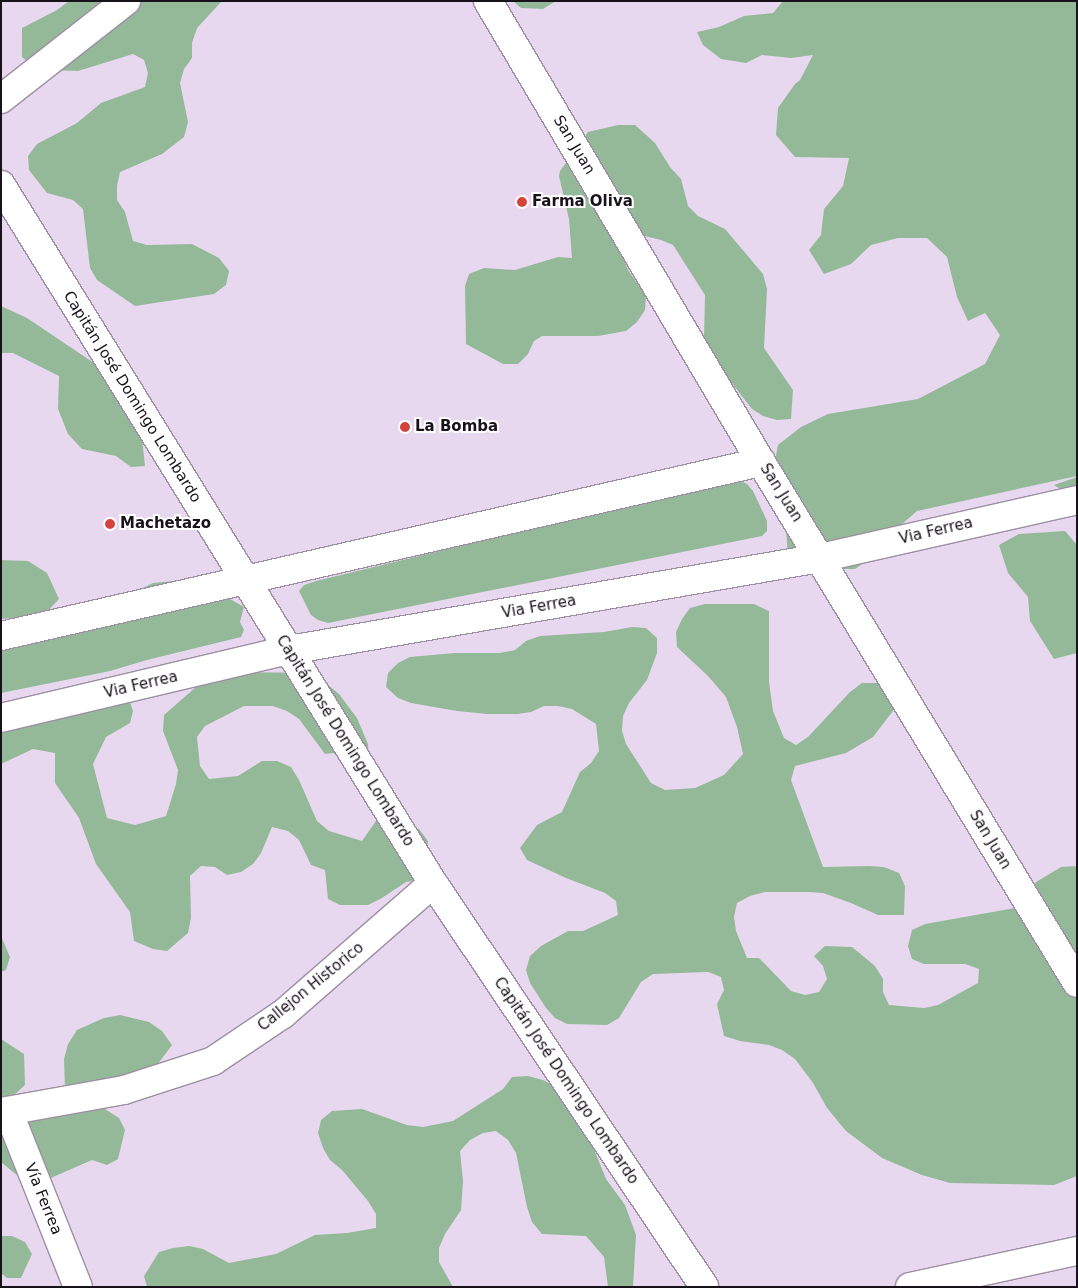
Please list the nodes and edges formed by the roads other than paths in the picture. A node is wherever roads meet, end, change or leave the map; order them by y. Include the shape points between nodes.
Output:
1 (126, 1) edge
2 (488, 1) edge
3 (1, 99) edge
4 (1, 185) edge
5 (761, 462) junction
6 (1077, 500) edge
7 (820, 558) junction
8 (246, 580) junction
9 (1, 636) edge
10 (289, 650) junction
11 (1, 718) edge
12 (433, 883) junction
13 (1077, 983) edge
14 (5, 1111) edge
15 (1077, 1251) edge
16 (78, 1287) edge
17 (704, 1287) edge
18 (910, 1287) edge

1 - 3 street
2 - 5 street, San Juan
4 - 8 street, Capitán José Domingo Lombardo
5 - 7 street, San Juan
5 - 8 street
6 - 7 street, Via Ferrea
7 - 10 street, Via Ferrea
7 - 13 street, San Juan
8 - 9 street
8 - 10 street, Capitán José Domingo Lombardo
10 - 11 street, Via Ferrea
10 - 12 street, Capitán José Domingo Lombardo
12 - 14 street, Callejon Historico via 283,1014 212,1062 124,1090
12 - 17 street, Capitán José Domingo Lombardo
14 - 16 street, Vía Ferrea
15 - 18 street

